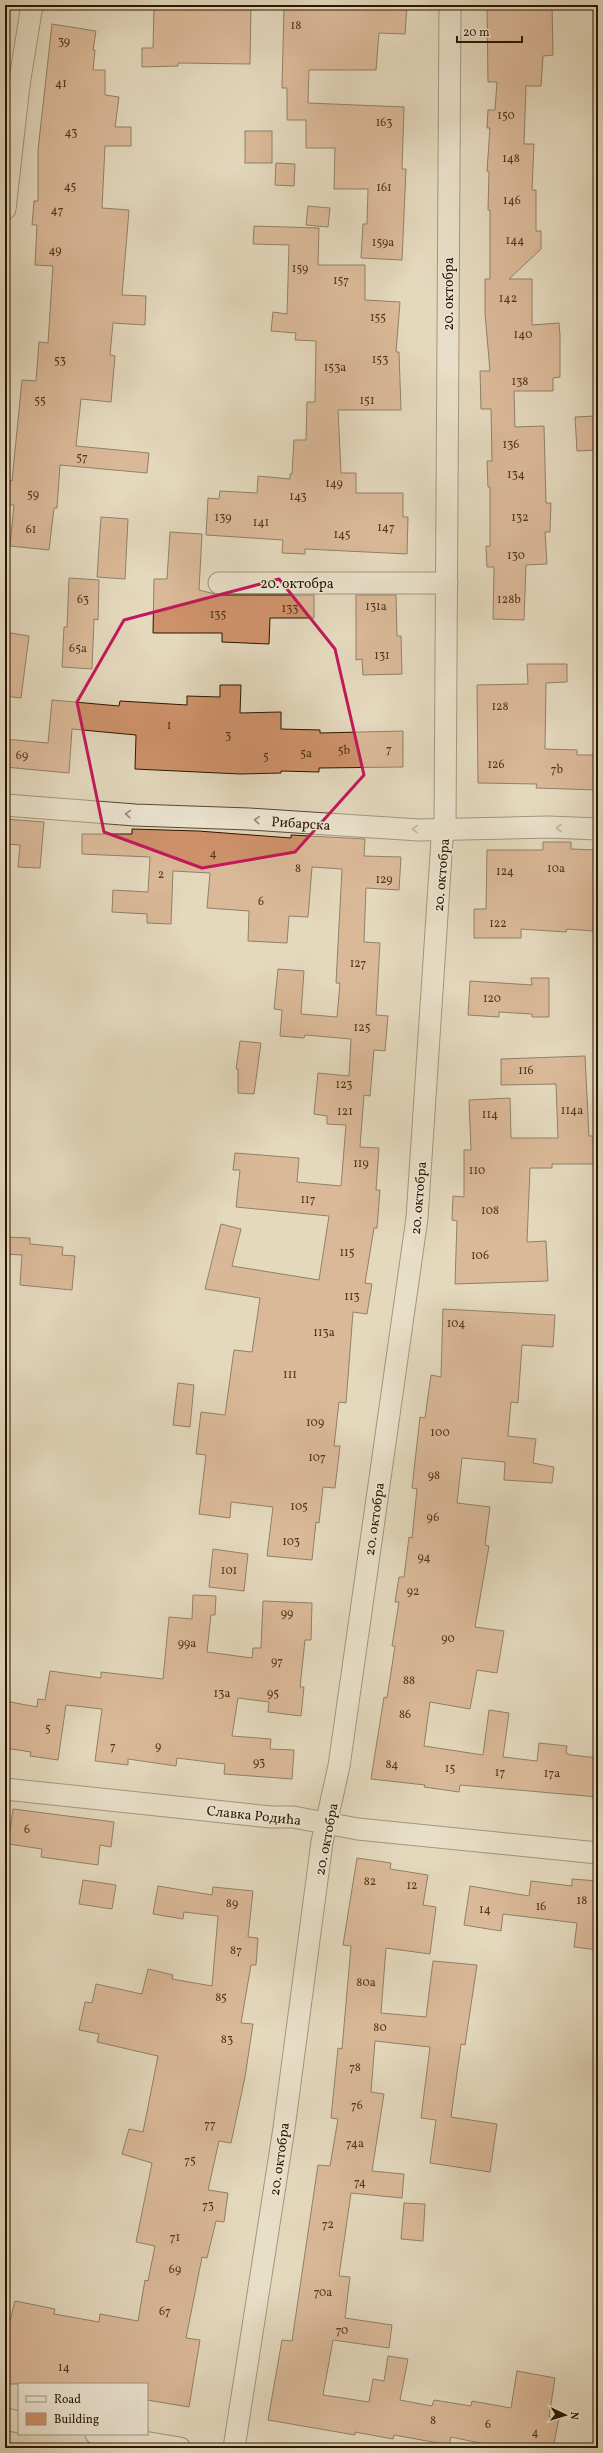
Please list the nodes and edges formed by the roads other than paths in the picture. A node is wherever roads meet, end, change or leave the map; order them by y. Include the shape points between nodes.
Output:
1 (32, 5) edge
2 (450, 5) edge
3 (5, 209) edge
4 (448, 582) junction
5 (219, 583) dead end
6 (5, 805) edge
7 (445, 829) junction
8 (598, 830) edge
9 (5, 1789) edge
10 (328, 1824) junction
11 (598, 1852) edge
12 (5, 2419) edge
13 (18, 2422) edge
14 (102, 2435) edge
15 (180, 2448) edge
16 (234, 2448) edge

1 - 3 street via 19,85
2 - 4 street, 20. октобра
4 - 5 street, 20. октобра
4 - 7 street, 20. октобра
7 -> 6 street, Рибарска via 419,830 249,819 135,815
8 -> 7 street, Рибарска via 548,827
7 - 10 street, 20. октобра via 417,1218 341,1751
9 - 10 street, Славка Родића via 271,1817 293,1817
10 - 11 street, Славка Родића
10 - 16 street, 20. октобра via 322,1842 284,2128
12 - 13 street
14 - 15 street

